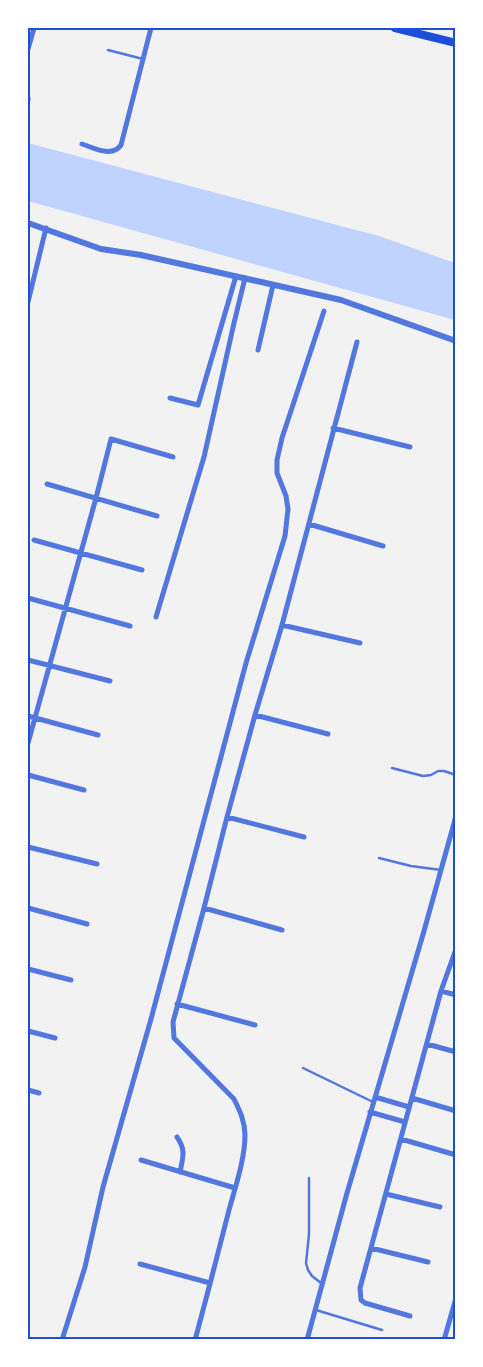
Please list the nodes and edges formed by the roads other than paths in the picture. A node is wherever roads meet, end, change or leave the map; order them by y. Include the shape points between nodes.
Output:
1 (34, 28) edge
2 (151, 28) edge
3 (395, 28) edge
4 (456, 43) edge
5 (28, 49) edge
6 (108, 50) dead end
7 (144, 59) junction
8 (82, 144) dead end
9 (28, 223) edge
10 (46, 228) junction
11 (236, 276) junction
12 (245, 278) junction
13 (273, 285) junction
14 (28, 302) edge
15 (324, 311) dead end
16 (456, 341) edge
17 (356, 342) dead end
18 (258, 350) dead end
19 (170, 398) dead end
20 (333, 428) junction
21 (410, 447) dead end
22 (173, 457) dead end
23 (47, 484) dead end
24 (96, 498) junction
25 (158, 516) dead end
26 (309, 524) junction
27 (34, 540) dead end
28 (383, 546) dead end
29 (80, 553) junction
30 (142, 570) dead end
31 (28, 598) edge
32 (65, 608) junction
33 (156, 617) dead end
34 (282, 625) junction
35 (130, 626) dead end
36 (360, 643) dead end
37 (28, 660) edge
38 (49, 665) junction
39 (110, 682) dead end
40 (255, 715) junction
41 (28, 716) edge
42 (34, 718) junction
43 (328, 734) dead end
44 (98, 735) dead end
45 (28, 743) edge
46 (392, 768) dead end
47 (28, 775) edge
48 (456, 775) edge
49 (84, 790) dead end
50 (456, 816) edge
51 (227, 817) junction
52 (304, 837) dead end
53 (28, 846) edge
54 (379, 858) dead end
55 (96, 864) dead end
56 (441, 870) junction
57 (28, 908) edge
58 (204, 908) junction
59 (87, 924) dead end
60 (282, 930) dead end
61 (456, 949) edge
62 (28, 969) edge
63 (71, 980) dead end
64 (441, 991) junction
65 (456, 995) edge
66 (177, 1004) junction
67 (256, 1025) dead end
68 (28, 1031) edge
69 (55, 1038) dead end
70 (427, 1044) junction
71 (456, 1052) edge
72 (303, 1068) dead end
73 (28, 1090) edge
74 (39, 1093) dead end
75 (412, 1098) junction
76 (374, 1100) junction
77 (409, 1107) junction
78 (456, 1111) edge
79 (370, 1112) junction
80 (405, 1122) junction
81 (177, 1137) dead end
82 (401, 1140) junction
83 (456, 1155) edge
84 (141, 1160) dead end
85 (180, 1172) junction
86 (309, 1178) dead end
87 (235, 1188) junction
88 (386, 1194) junction
89 (440, 1207) dead end
90 (371, 1248) junction
91 (428, 1262) dead end
92 (140, 1264) dead end
93 (210, 1283) junction
94 (322, 1284) junction
95 (456, 1298) edge
96 (314, 1310) junction
97 (410, 1316) dead end
98 (382, 1330) dead end
99 (62, 1340) edge
100 (195, 1340) edge
101 (307, 1340) edge
102 (444, 1340) edge

1 - 5 street
2 - 7 street
3 - 4 main road
6 - 7 lane
7 - 8 street via 118,150 105,151
9 - 10 street
10 - 11 street via 101,249
10 - 14 street
11 - 12 street
11 - 19 street via 198,405
12 - 13 street
12 - 33 street via 204,457
13 - 16 street via 341,300
13 - 18 street
15 - 99 street via 277,460 277,472 288,510 285,536 246,664 103,1187 85,1267
17 - 20 street
20 - 21 street
20 - 26 street
22 - 24 street via 111,438
23 - 24 street
24 - 25 street
24 - 29 street
26 - 28 street
26 - 34 street
27 - 29 street
29 - 30 street
29 - 32 street
31 - 32 street
32 - 35 street
32 - 38 street
34 - 36 street
34 - 40 street
37 - 38 street
38 - 39 street
38 - 42 street
40 - 43 street
40 - 51 street
41 - 42 street
42 - 44 street
42 - 45 street
46 - 48 lane via 423,776 438,771
47 - 49 street
50 - 56 street
51 - 52 street
51 - 58 street
53 - 55 street
54 - 56 lane
56 - 76 street
57 - 59 street
58 - 60 street
58 - 66 street
61 - 64 street
62 - 63 street
64 - 65 street
64 - 70 street
66 - 67 street
66 - 87 street via 174,1038 234,1099 241,1112 245,1137
68 - 69 street
70 - 71 street
70 - 75 street
72 - 76 lane
73 - 74 street
75 - 77 street
75 - 78 street
76 - 77 street
76 - 79 street
77 - 80 street
79 - 80 street
79 - 94 street
80 - 82 street
81 - 85 street via 184,1152
82 - 83 street
82 - 88 street
84 - 85 street
85 - 87 street
86 - 94 lane via 306,1263 312,1276
87 - 93 street
88 - 89 street
88 - 90 street
90 - 91 street
90 - 97 street via 360,1288 361,1300
92 - 93 street
93 - 100 street
94 - 96 street
95 - 102 street
96 - 98 lane
96 - 101 street

